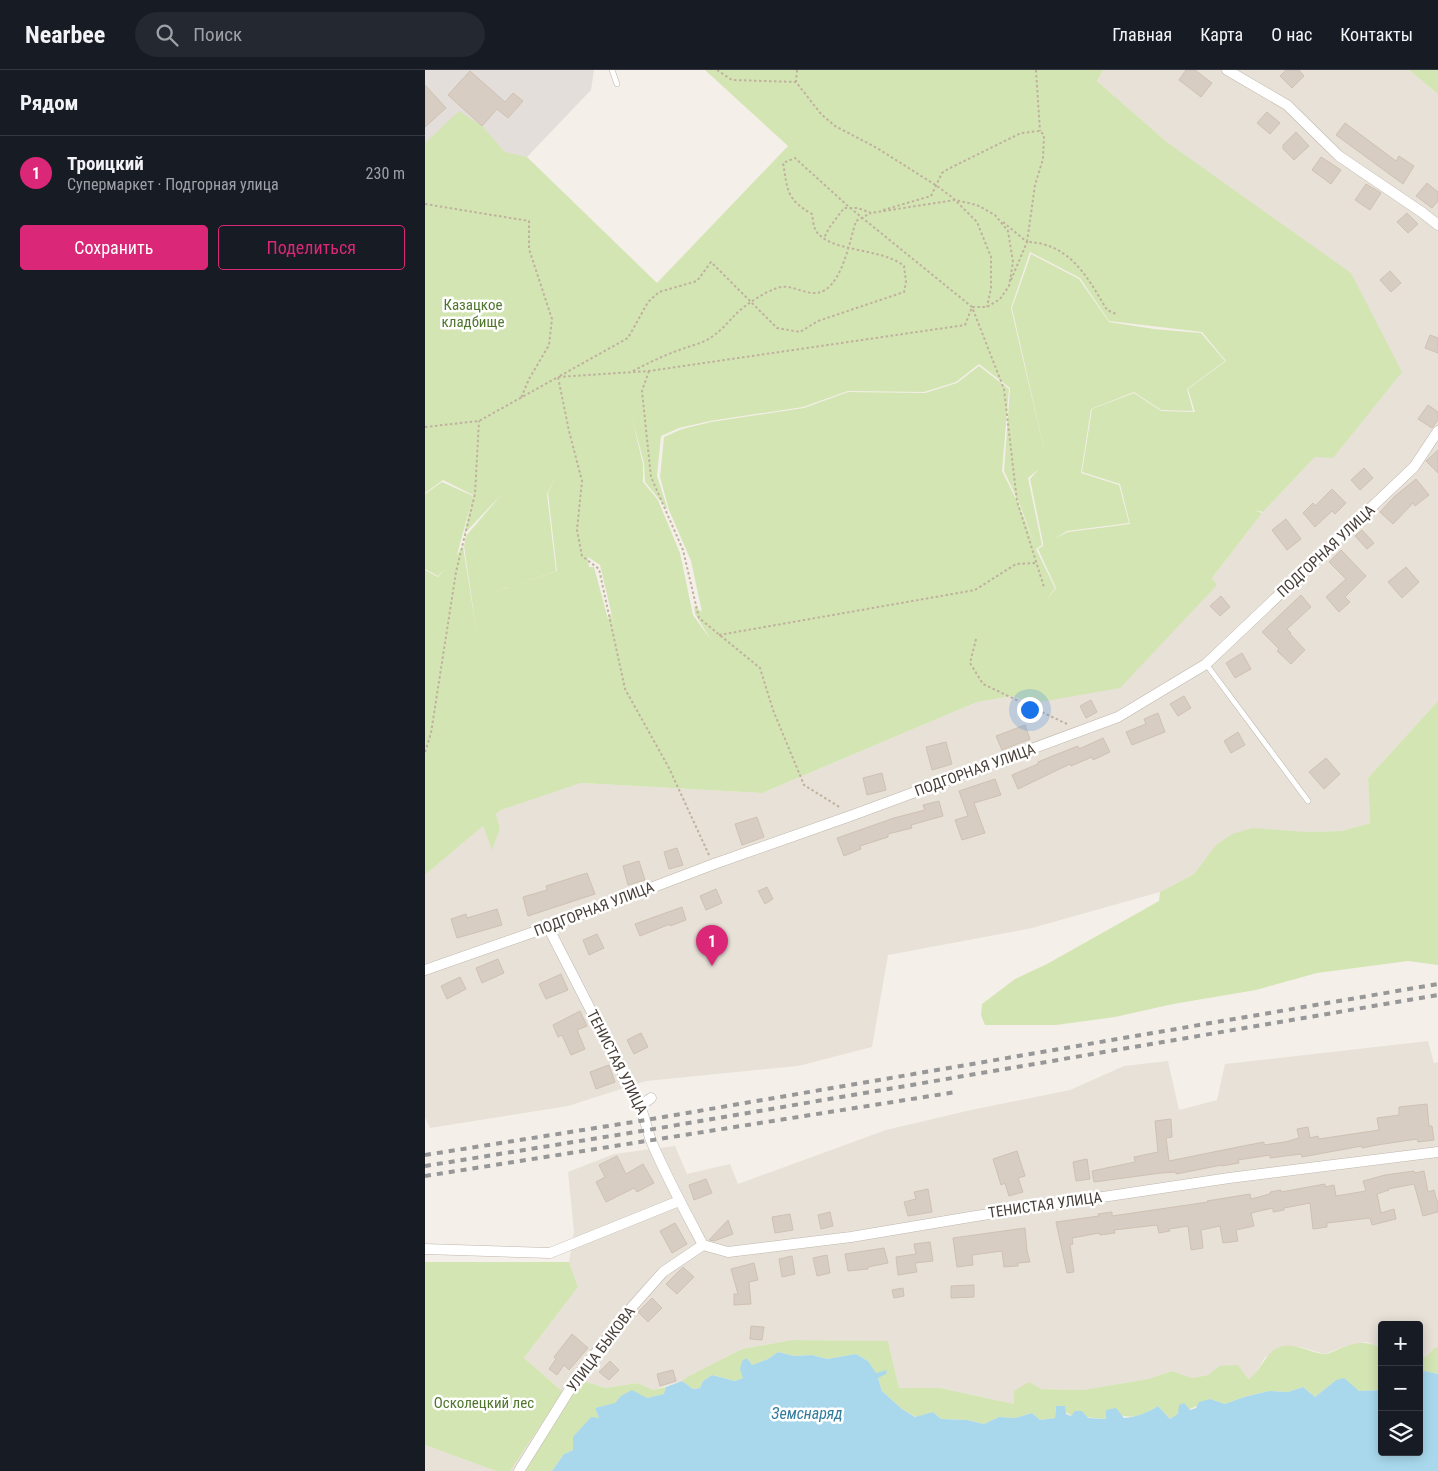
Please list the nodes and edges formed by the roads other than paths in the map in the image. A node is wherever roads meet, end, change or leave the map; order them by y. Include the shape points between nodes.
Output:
1 (612, 70) edge
2 (1227, 70) edge
3 (617, 84) dead end
4 (1438, 225) edge
5 (1438, 431) edge
6 (1207, 664) junction
7 (1308, 801) dead end
8 (548, 927) junction
9 (425, 970) edge
10 (651, 1098) dead end
11 (640, 1106) junction
12 (1438, 1152) edge
13 (679, 1200) junction
14 (703, 1245) junction
15 (425, 1249) edge
16 (519, 1471) edge

1 - 3 lane
2 - 4 street via 1287,105 1339,156
5 - 6 street, ПОДГОРНАЯ УЛИЦА via 1414,467
6 - 7 lane
6 - 8 street, ПОДГОРНАЯ УЛИЦА via 1118,717
8 - 9 street, ПОДГОРНАЯ УЛИЦА
8 - 11 street, ТЕНИСТАЯ УЛИЦА
10 - 11 street
11 - 13 street, ТЕНИСТАЯ УЛИЦА
12 - 14 street, ТЕНИСТАЯ УЛИЦА via 1219,1180 851,1237 728,1252
13 - 14 street, ТЕНИСТАЯ УЛИЦА
13 - 15 street via 551,1253
14 - 16 street, УЛИЦА БЫКОВА via 663,1272 632,1307 580,1373

